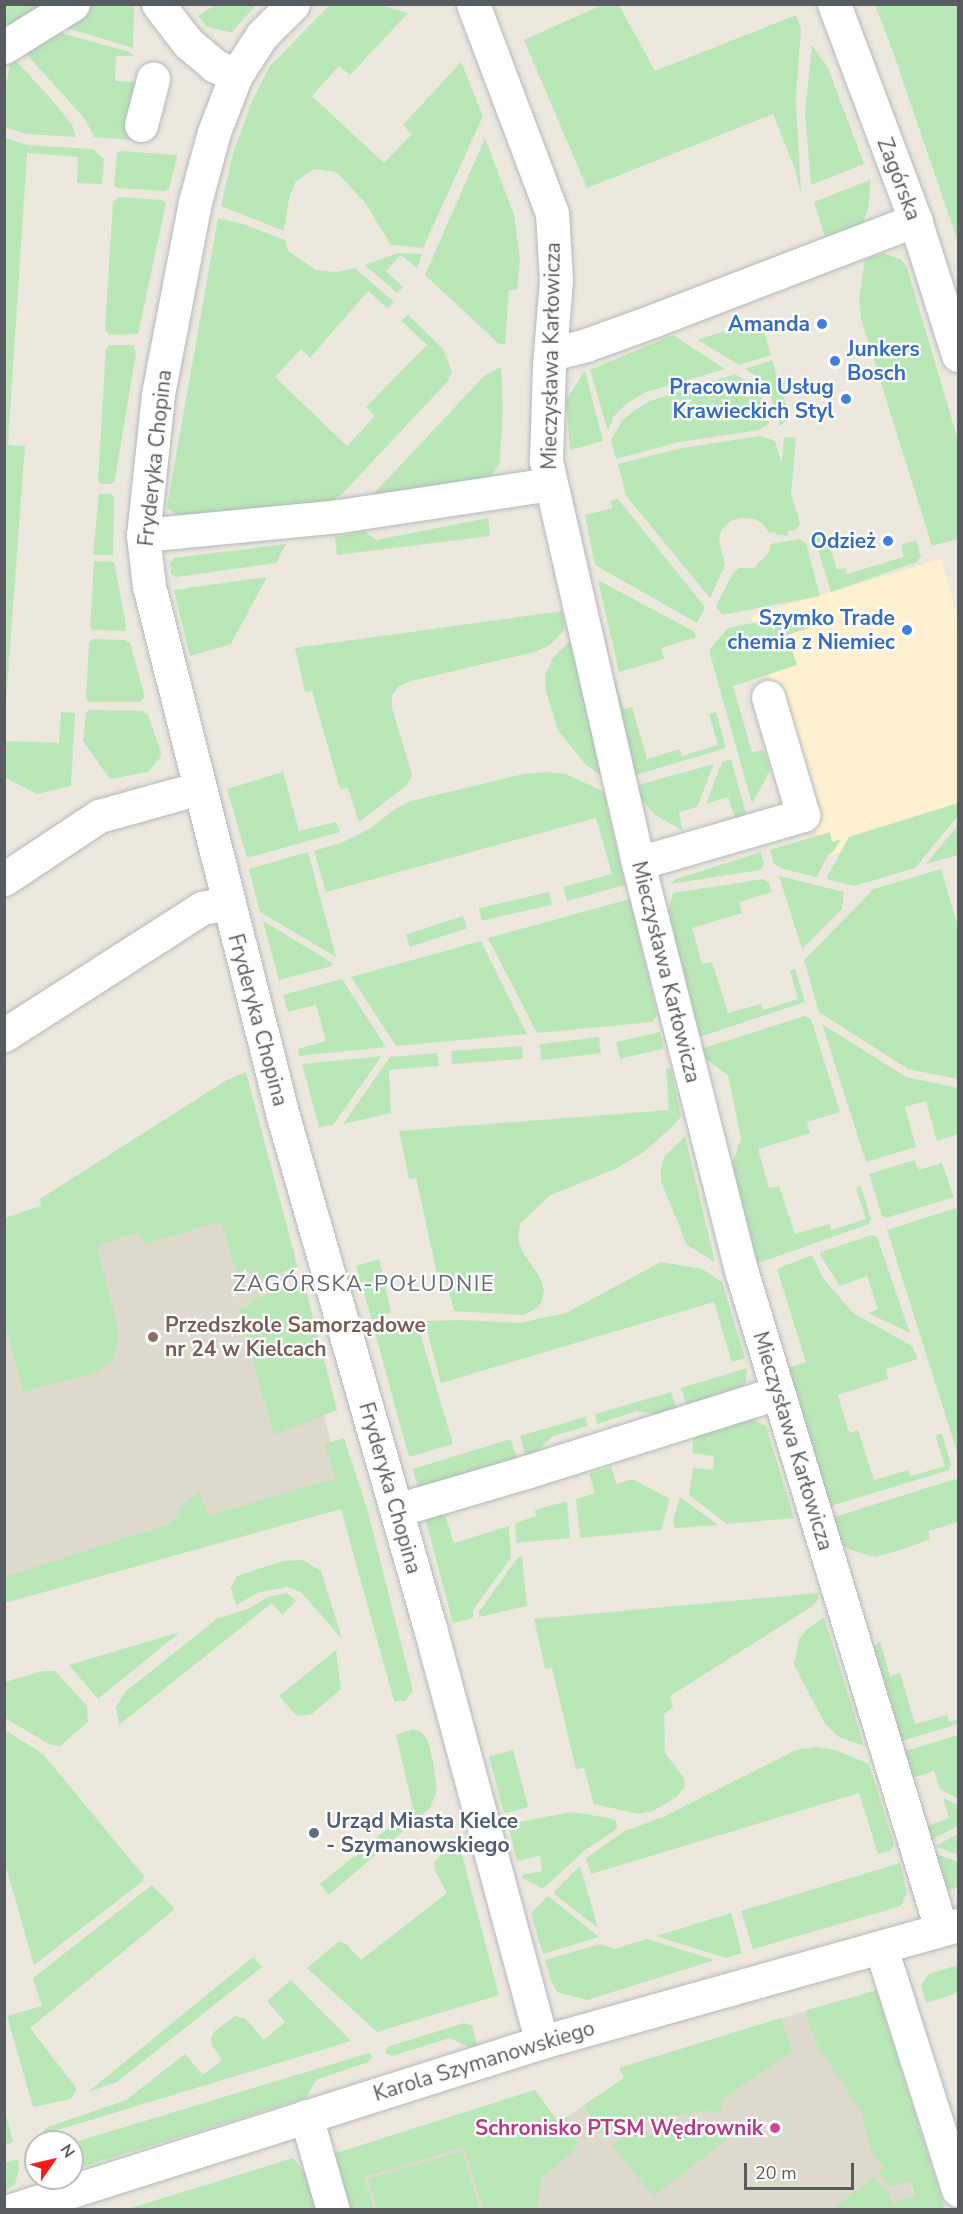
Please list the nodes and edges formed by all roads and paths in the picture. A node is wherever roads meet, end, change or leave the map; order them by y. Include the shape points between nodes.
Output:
1 (74, 4) edge
2 (158, 4) edge
3 (293, 4) edge
4 (474, 4) edge
5 (834, 4) edge
6 (4, 47) edge
7 (236, 75) junction
8 (153, 79) dead end
9 (141, 125) dead end
10 (915, 220) junction
11 (551, 354) junction
12 (958, 355) edge
13 (550, 484) junction
14 (143, 535) junction
15 (768, 697) dead end
16 (199, 788) junction
17 (638, 863) junction
18 (4, 879) edge
19 (228, 903) junction
20 (4, 1035) edge
21 (777, 1393) junction
22 (397, 1510) junction
23 (950, 1927) edge
24 (881, 1948) junction
25 (542, 2042) junction
26 (306, 2116) junction
27 (958, 2190) edge
28 (12, 2210) edge
29 (333, 2210) edge

1 - 6 street
2 - 7 street via 188,44 215,66
3 - 7 street, Fryderyka Chopina via 262,35
4 - 11 street, Mieczysława Karłowicza via 552,213 556,280
5 - 10 street, Zagórska
7 - 14 street, Fryderyka Chopina via 214,132 194,210 158,395
8 - 9 street
10 - 11 street via 655,320
10 - 12 street, Zagórska
11 - 13 street, Mieczysława Karłowicza via 546,461
13 - 14 street via 339,516
13 - 17 street, Mieczysława Karłowicza
14 - 16 street, Fryderyka Chopina via 148,586
15 - 17 street via 803,815
16 - 18 street via 99,816
16 - 19 street, Fryderyka Chopina
17 - 21 street, Mieczysława Karłowicza via 742,1273
19 - 20 street via 202,908
19 - 22 street, Fryderyka Chopina via 283,1116
21 - 22 street
21 - 23 street, Mieczysława Karłowicza
22 - 25 street, Fryderyka Chopina
23 - 24 street, Karola Szymanowskiego
24 - 25 street, Karola Szymanowskiego
24 - 27 street
25 - 26 street, Karola Szymanowskiego
26 - 28 street, Karola Szymanowskiego
26 - 29 street

